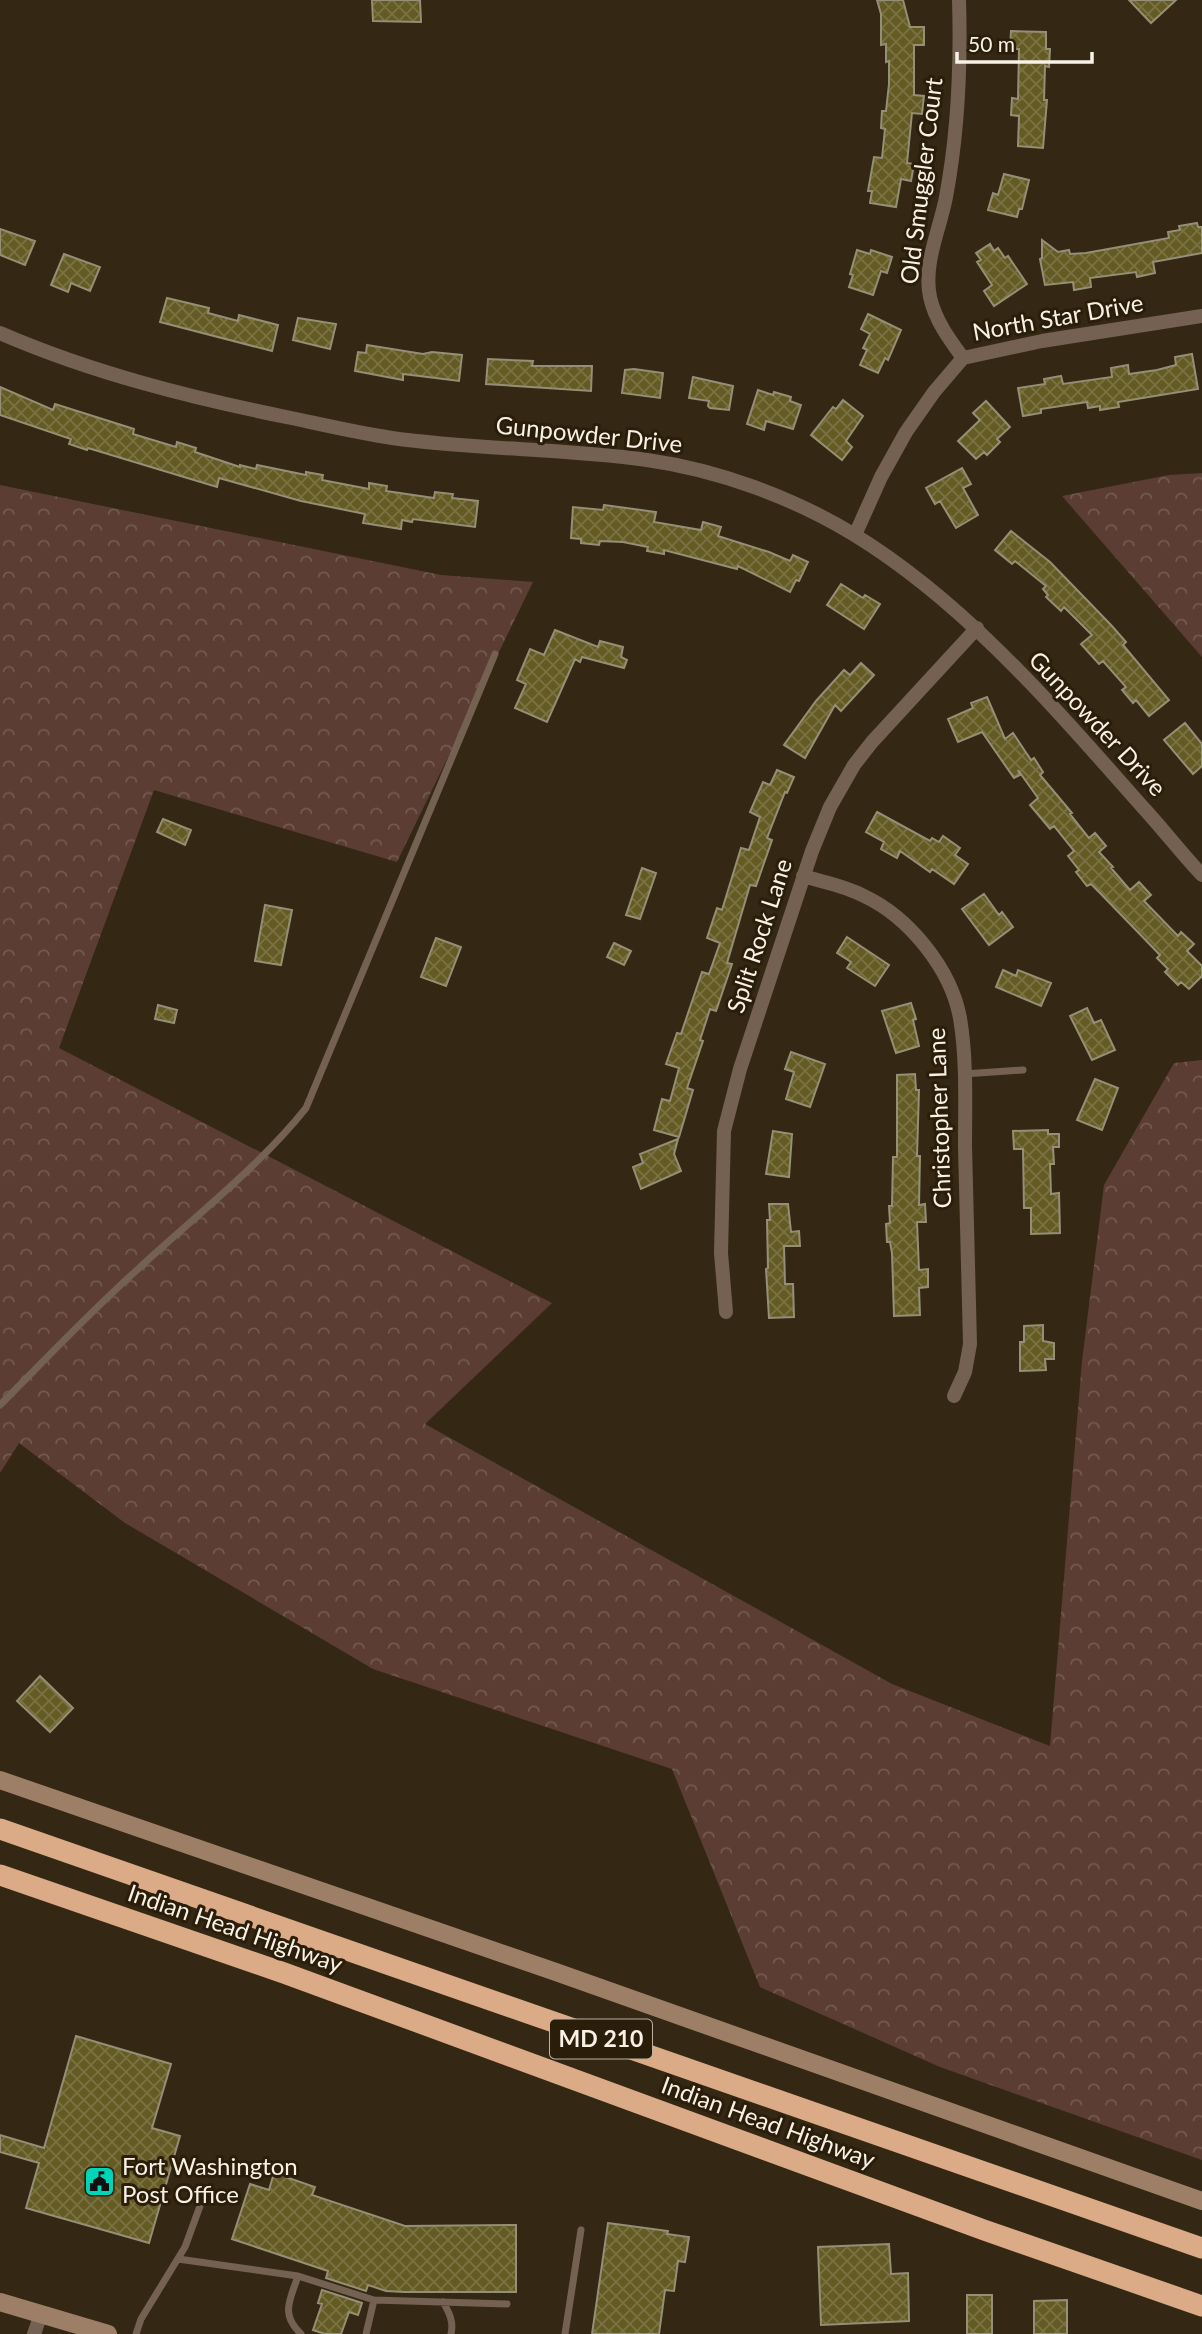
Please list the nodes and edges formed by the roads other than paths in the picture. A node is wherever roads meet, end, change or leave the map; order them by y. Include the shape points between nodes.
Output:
1 (960, 0) edge
2 (1202, 316) edge
3 (0, 333) edge
4 (963, 358) junction
5 (855, 535) junction
6 (977, 628) junction
7 (495, 654) dead end
8 (1202, 875) edge
9 (803, 876) junction
10 (1023, 1070) dead end
11 (964, 1074) junction
12 (726, 1312) dead end
13 (954, 1396) dead end
14 (0, 1405) edge
15 (0, 1780) edge
16 (0, 1829) edge
17 (0, 1875) edge
18 (207, 2187) dead end
19 (1202, 2201) edge
20 (581, 2230) dead end
21 (1202, 2248) edge
22 (178, 2259) junction
23 (298, 2276) junction
24 (1177, 2297) junction
25 (374, 2300) junction
26 (0, 2302) edge
27 (443, 2302) junction
28 (507, 2304) dead end
29 (1202, 2306) edge
30 (41, 2314) junction
31 (1202, 2324) edge
32 (34, 2334) edge
33 (108, 2334) edge
34 (136, 2334) edge
35 (301, 2334) edge
36 (366, 2334) edge
37 (451, 2334) edge
38 (565, 2334) edge

1 - 4 street, Old Smuggler Court via 957,108 946,198 929,276 937,319
2 - 4 street, North Star Drive
3 - 5 street, Gunpowder Drive via 157,387 349,430 684,467 771,495
4 - 5 street, North Star Drive via 906,432
5 - 6 street, Gunpowder Drive
6 - 8 street, Gunpowder Drive
6 - 9 street, Split Rock Lane via 854,765 830,807
7 - 14 lane via 306,1108
9 - 11 street, Christopher Lane via 864,895 917,937 951,990 960,1017
9 - 12 street, Split Rock Lane via 724,1131 721,1242
10 - 11 lane
11 - 13 street, Christopher Lane via 970,1344
15 - 19 street
16 - 21 highway, Indian Head Highway / MD 210
17 - 24 highway, Indian Head Highway / MD 210 via 284,1973
18 - 22 lane
20 - 38 lane
22 - 23 lane
22 - 34 lane
23 - 25 lane
23 - 35 lane via 288,2317
24 - 29 highway, Indian Head Highway / MD 210
24 - 31 highway
25 - 27 lane
25 - 36 lane
26 - 30 street
27 - 28 lane
27 - 37 lane via 450,2315
30 - 32 street
30 - 33 street

